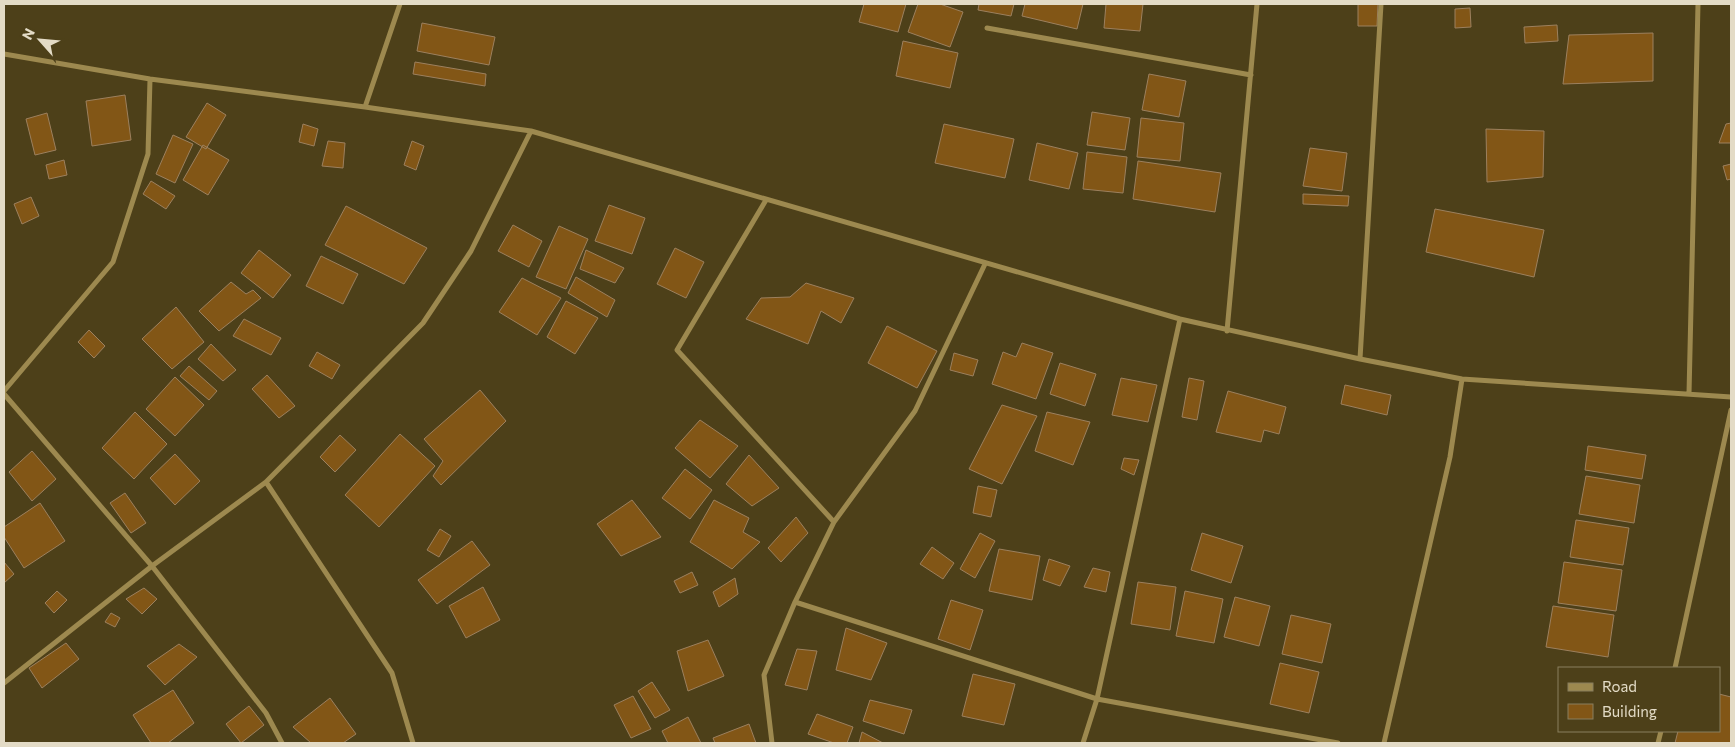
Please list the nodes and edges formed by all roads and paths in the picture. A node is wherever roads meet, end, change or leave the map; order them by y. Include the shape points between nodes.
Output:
1 (400, 4) edge
2 (1257, 4) edge
3 (1381, 4) edge
4 (1698, 4) edge
5 (987, 28) dead end
6 (4, 54) edge
7 (1251, 75) junction
8 (150, 79) junction
9 (366, 107) junction
10 (531, 131) junction
11 (766, 200) junction
12 (985, 264) junction
13 (1180, 319) junction
14 (1227, 331) junction
15 (1360, 359) junction
16 (1462, 379) junction
17 (4, 392) edge
18 (1689, 394) junction
19 (1731, 397) edge
20 (1731, 410) edge
21 (266, 482) junction
22 (834, 522) junction
23 (152, 566) junction
24 (795, 602) junction
25 (1675, 667) edge
26 (4, 683) edge
27 (1097, 699) junction
28 (282, 743) edge
29 (413, 743) edge
30 (772, 743) edge
31 (1083, 743) edge
32 (1338, 743) edge
33 (1384, 743) edge

1 - 9 street
2 - 7 street
3 - 15 street
4 - 18 street
5 - 7 street
6 - 8 street
7 - 14 street
8 - 9 street
8 - 17 street via 148,154 113,262
9 - 10 street
10 - 11 street
10 - 21 street via 471,251 424,323
11 - 12 street
11 - 22 street via 677,350
12 - 13 street
12 - 22 street via 915,411
13 - 14 street
13 - 27 street
14 - 15 street
15 - 16 street
16 - 18 street
16 - 33 street via 1450,457
17 - 23 street
18 - 19 street
20 - 25 street
21 - 23 street
21 - 29 street via 392,673
22 - 24 street
23 - 26 street
23 - 28 street via 266,713
24 - 27 street
24 - 30 street via 764,675
27 - 31 street
27 - 32 street

